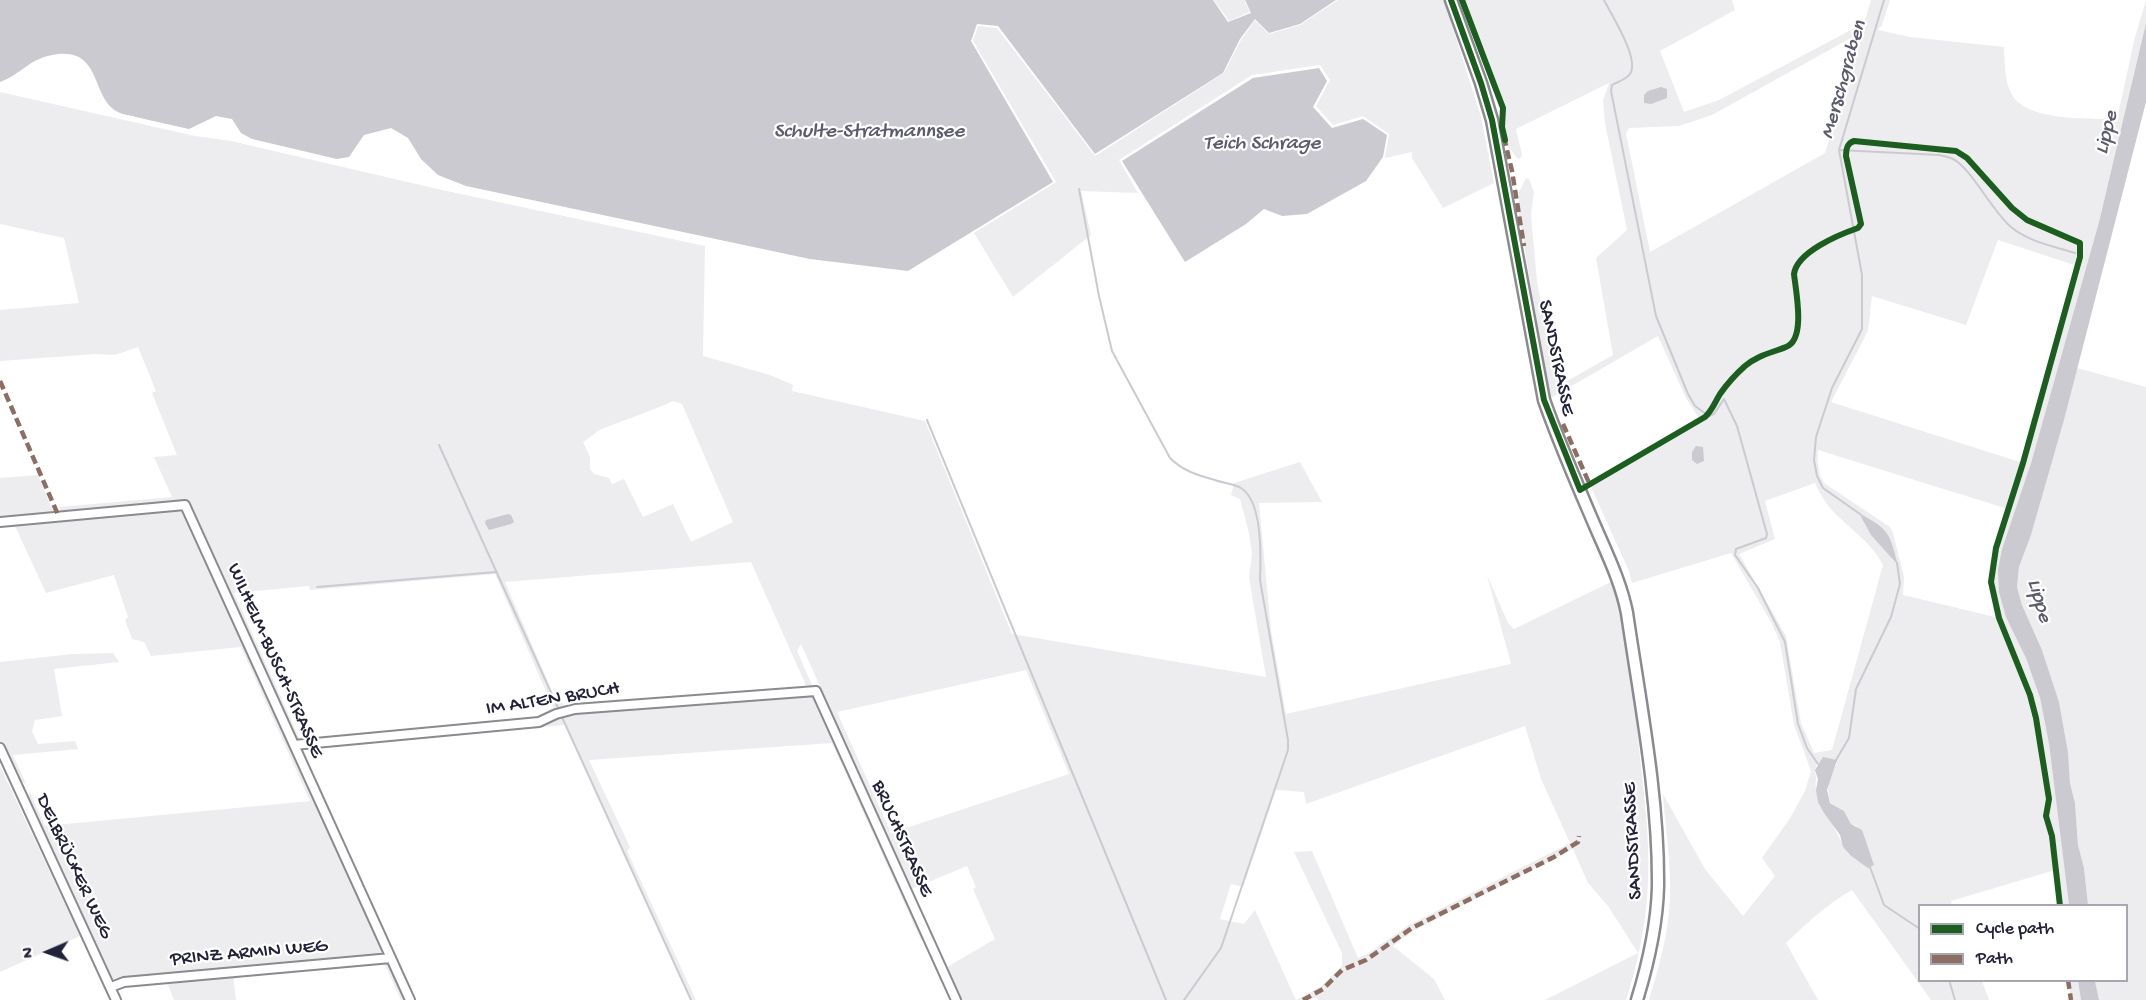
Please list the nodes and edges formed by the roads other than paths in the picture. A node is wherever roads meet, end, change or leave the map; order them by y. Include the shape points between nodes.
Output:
1 (1451, 0) edge
2 (0, 522) edge
3 (816, 691) joint
4 (294, 745) junction
5 (0, 748) edge
6 (391, 958) junction
7 (111, 987) junction
8 (116, 1000) edge
9 (410, 1000) edge
10 (956, 1000) edge
11 (1637, 1000) edge

1 - 11 main road, SANDSTRASSE via 1492,120 1544,400 1620,585 1627,613 1655,823 1658,889 1649,956
2 - 4 street, WILHELM-BUSCH-STRASSE via 185,504
3 - 4 street, IM ALTEN BRUCH via 575,709 539,722
3 - 10 street, BRUCHSTRASSE
4 - 6 street, WILHELM-BUSCH-STRASSE
5 - 7 street, DELBRÜCKER WEG
6 - 7 street, PRINZ ARMIN WEG via 124,982
6 - 9 street, WILHELM-BUSCH-STRASSE
7 - 8 street, DELBRÜCKER WEG

